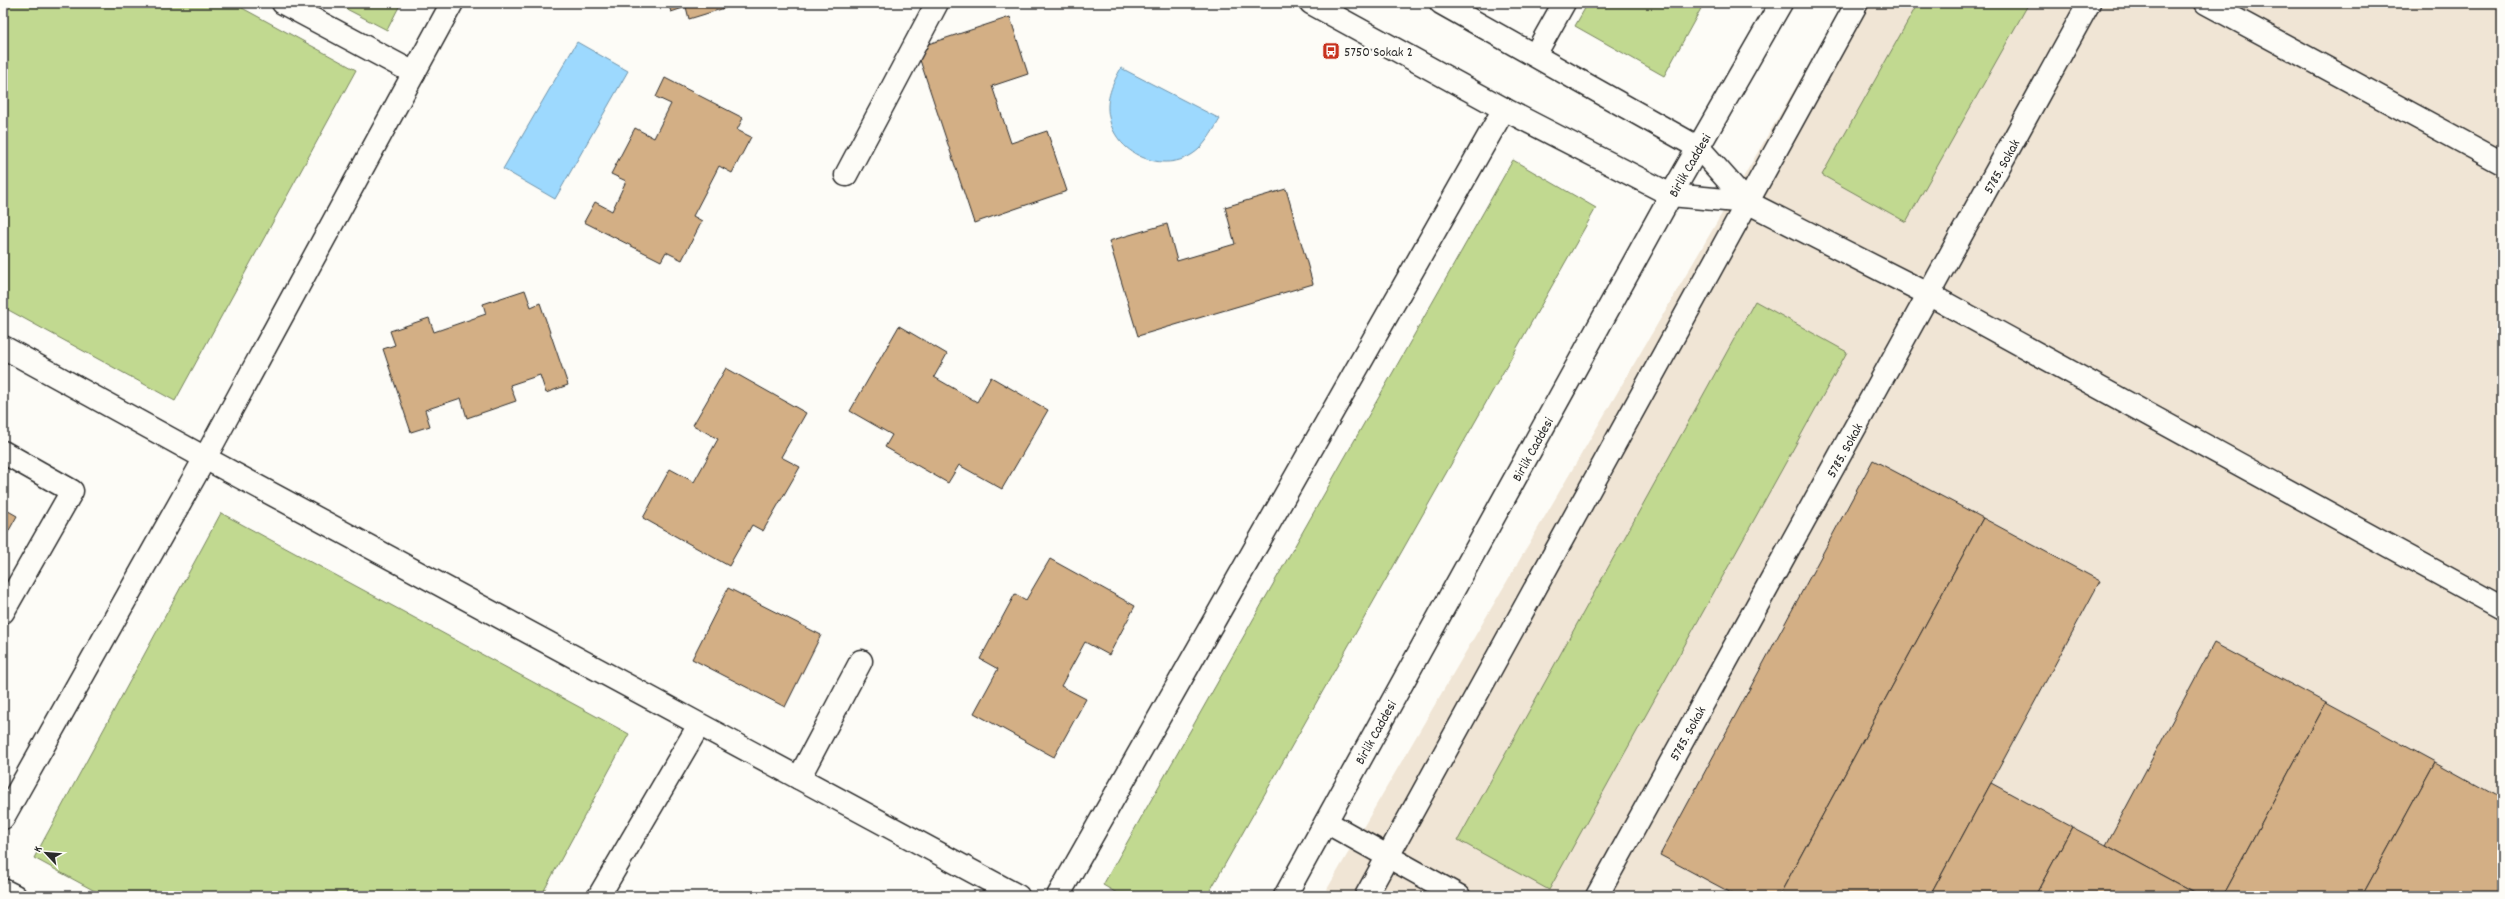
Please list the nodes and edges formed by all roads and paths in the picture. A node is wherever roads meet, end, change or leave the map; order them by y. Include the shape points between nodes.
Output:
1 (283, 3) edge
2 (452, 3) edge
3 (937, 3) edge
4 (1311, 3) edge
5 (1441, 3) edge
6 (1564, 3) edge
7 (1781, 3) edge
8 (1857, 3) edge
9 (2090, 3) edge
10 (2206, 3) edge
11 (1535, 55) junction
12 (414, 73) junction
13 (1504, 109) junction
14 (1699, 148) junction
15 (2502, 163) edge
16 (846, 176) dead end
17 (1672, 195) junction
18 (1747, 202) junction
19 (1930, 295) junction
20 (3, 347) edge
21 (3, 452) edge
22 (205, 458) junction
23 (2502, 608) edge
24 (3, 612) edge
25 (861, 661) dead end
26 (699, 725) junction
27 (799, 778) junction
28 (3, 818) edge
29 (1326, 822) junction
30 (1388, 855) junction
31 (3, 890) edge
32 (15, 896) edge
33 (599, 896) edge
34 (1018, 896) edge
35 (1058, 896) edge
36 (1285, 896) edge
37 (1366, 896) edge
38 (1459, 896) edge
39 (1597, 896) edge

1 - 12 street
2 - 12 street
3 - 16 street
4 - 13 street
5 - 11 street
6 - 11 street
7 - 14 street, Birlik Caddesi
8 - 18 street
9 - 19 street, 5785. Sokak
10 - 15 street
11 - 14 street
12 - 22 street
13 - 17 street
13 - 35 street
14 - 17 street, Birlik Caddesi
14 - 18 street
17 - 18 street
17 - 29 street, Birlik Caddesi
18 - 19 street
18 - 30 street
19 - 23 street
19 - 39 street, 5785. Sokak
20 - 22 street
21 - 24 street via 72,491
22 - 26 street
22 - 28 street
25 - 27 street
26 - 27 street
26 - 33 street
27 - 34 street
29 - 30 street
29 - 36 street, Birlik Caddesi
30 - 37 street
30 - 38 street
31 - 32 street

